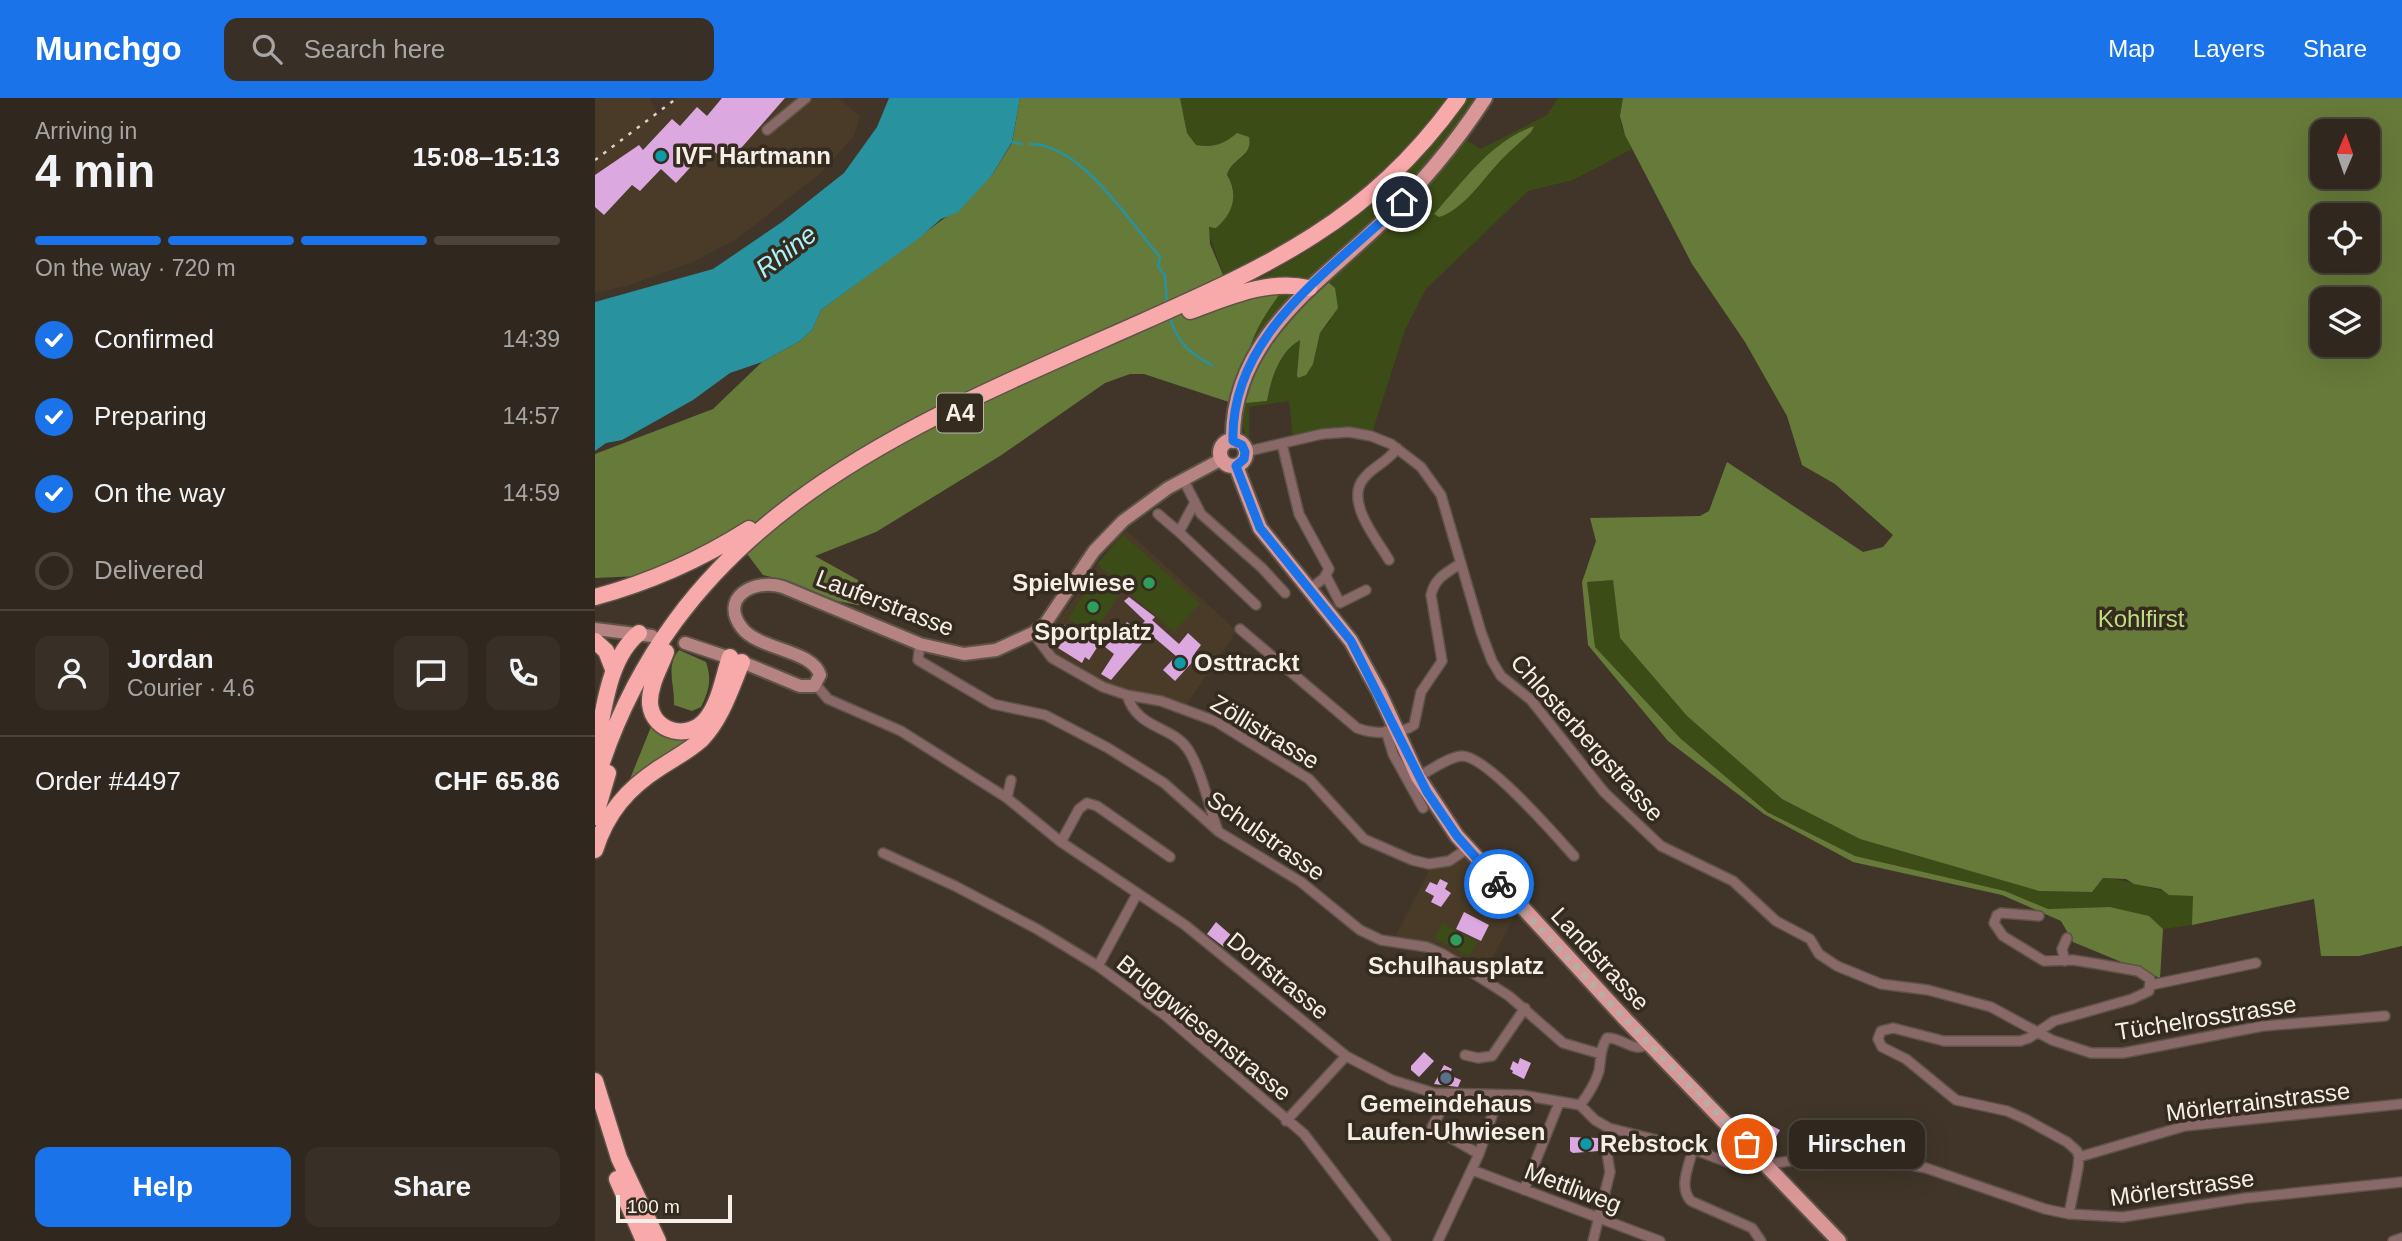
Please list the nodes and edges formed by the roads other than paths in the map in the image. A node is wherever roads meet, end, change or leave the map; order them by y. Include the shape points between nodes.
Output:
1 (806, 98) edge
2 (1458, 98) edge
3 (1485, 98) edge
4 (767, 130) dead end
5 (1303, 286) junction
6 (1196, 304) junction
7 (1145, 325) junction
8 (1233, 441) junction
9 (1282, 444) junction
10 (1397, 448) junction
11 (1245, 452) junction
12 (1221, 460) junction
13 (1236, 466) junction
14 (1183, 479) junction
15 (798, 498) junction
16 (1194, 504) junction
17 (1158, 513) dead end
18 (1179, 532) junction
19 (1389, 561) dead end
20 (1461, 564) junction
21 (1326, 576) junction
22 (1310, 589) junction
23 (1366, 590) dead end
24 (1285, 593) dead end
25 (595, 597) edge
26 (1256, 605) dead end
27 (595, 629) edge
28 (1240, 629) dead end
29 (1033, 633) junction
30 (646, 635) joint
31 (595, 641) edge
32 (685, 643) dead end
33 (920, 644) junction
34 (666, 652) junction
35 (736, 660) junction
36 (613, 669) junction
37 (816, 685) junction
38 (1127, 695) junction
39 (1391, 731) junction
40 (595, 751) edge
41 (1418, 777) junction
42 (1011, 780) dead end
43 (595, 784) edge
44 (1007, 798) junction
45 (1423, 808) dead end
46 (595, 817) edge
47 (1219, 832) junction
48 (1062, 842) junction
49 (1467, 849) junction
50 (595, 850) edge
51 (883, 853) dead end
52 (1574, 856) dead end
53 (1170, 857) dead end
54 (1137, 894) junction
55 (2039, 916) dead end
56 (2067, 938) dead end
57 (2065, 961) junction
58 (2256, 963) dead end
59 (1098, 966) junction
60 (2151, 985) junction
61 (1525, 1008) junction
62 (2385, 1016) dead end
63 (2037, 1031) junction
64 (1649, 1043) junction
65 (1601, 1054) junction
66 (1465, 1055) dead end
67 (1346, 1056) junction
68 (595, 1082) edge
69 (1450, 1094) junction
70 (1499, 1095) junction
71 (1559, 1102) junction
72 (2402, 1104) edge
73 (1580, 1105) junction
74 (595, 1115) edge
75 (1286, 1121) junction
76 (1609, 1128) junction
77 (1693, 1149) junction
78 (1479, 1154) junction
79 (2080, 1157) junction
80 (1766, 1164) junction
81 (1472, 1170) junction
82 (2402, 1182) edge
83 (1524, 1190) junction
84 (2069, 1214) junction
85 (1597, 1219) junction
86 (2402, 1238) edge
87 (644, 1241) edge
88 (658, 1241) edge
89 (1386, 1241) edge
90 (1437, 1241) edge
91 (1593, 1241) edge
92 (1660, 1241) edge
93 (1761, 1241) edge
94 (1839, 1241) edge
95 (2393, 1241) edge

1 - 4 street
2 - 6 highway, A4 via 1378,188 1331,226
3 - 5 main road via 1420,183 1376,228
5 - 6 highway via 1269,286
5 - 8 main road via 1244,374 1236,399
6 - 7 highway, A4
6 - 7 highway, A4
7 - 15 highway, A4 via 922,422
7 - 34 highway, A4 via 944,421 845,476 747,554 705,598
8 - 11 main road
8 - 12 main road via 1221,447
9 - 10 street, Chlosterbergstrasse via 1349,432
9 - 11 street, Chlosterbergstrasse
9 - 21 street via 1299,514 1327,563
10 - 19 street via 1362,479 1357,497
10 - 20 street, Chlosterbergstrasse via 1421,467 1441,495
11 - 13 main road
12 - 13 main road
12 - 14 street, Lauferstrasse
13 - 22 main road, Landstrasse via 1260,528
14 - 16 street
14 - 29 street, Lauferstrasse via 1112,530 1084,564 1053,615
15 - 25 highway via 682,567
15 - 43 highway, A4 via 722,566 667,634 624,710
16 - 18 street
16 - 24 street
17 - 18 street
18 - 26 street
20 - 39 street via 1438,578 1431,595 1442,661 1421,692 1414,725 1404,732
20 - 63 street, Chlosterbergstrasse via 1496,669 1531,700 1604,792 1661,846 1733,881 1776,922 1810,939 1819,954 1837,966 1881,984 1982,1004
21 - 22 street
21 - 23 street via 1340,603
22 - 39 main road, Landstrasse via 1351,641 1379,692
27 - 30 street
28 - 39 street via 1348,723 1367,732
29 - 33 street, Lauferstrasse via 975,654
29 - 38 street, Zöllistrasse via 1055,660
30 - 36 highway via 622,649
31 - 36 highway
32 - 35 street
33 - 37 street, Lauferstrasse via 774,584 760,583 745,590 736,609 741,627 756,639 813,664 820,673
33 - 47 street, Schulstrasse via 918,660 993,704 1045,715 1108,748 1164,783
34 - 35 highway, A4 via 650,703 656,719 670,730 691,730 705,721
34 - 46 highway, A4 via 628,722
35 - 37 street via 803,687
35 - 50 highway via 722,710 708,731 689,750 627,793 607,820
36 - 40 highway
37 - 44 street, Dorfstrasse via 828,699 901,731
38 - 47 street via 1138,715 1188,749
38 - 49 street, Zöllistrasse via 1161,701 1215,721 1309,779 1364,839 1429,864 1450,861
39 - 41 main road, Landstrasse
39 - 45 street via 1393,754
41 - 49 main road, Landstrasse
41 - 52 street via 1456,757 1475,759
42 - 44 street
44 - 48 street, Dorfstrasse
47 - 61 street, Schulstrasse via 1301,882 1360,930 1381,940 1443,954
48 - 53 street via 1087,803
48 - 54 street, Dorfstrasse
49 - 64 main road, Landstrasse
51 - 59 street, Bruggwiesenstrasse via 1002,910
54 - 59 street
54 - 67 street, Dorfstrasse via 1185,925
55 - 57 street via 2001,913 1994,923 2003,936 2040,959
56 - 57 street via 2062,949
57 - 60 street via 2138,971 2148,976
58 - 60 street
59 - 75 street, Bruggwiesenstrasse via 1166,1016
60 - 63 street via 2144,995 2055,1021
61 - 65 street, Schulstrasse via 1563,1043
61 - 66 street via 1492,1056
62 - 63 street, Tüchelrosstrasse via 2251,1027 2106,1054 2068,1048
63 - 79 street via 2025,1040 1955,1042 1888,1028 1878,1039 1882,1047 1906,1059 1956,1100 2025,1119 2067,1142
64 - 65 street via 1636,1048 1607,1038
64 - 80 main road, Landstrasse
65 - 73 street via 1589,1094
67 - 69 street, Dorfstrasse via 1404,1085
67 - 75 street
68 - 88 highway via 619,1158
69 - 70 street, Dorfstrasse
69 - 78 street via 1432,1127
70 - 71 street, Dorfstrasse
70 - 78 street
71 - 73 street, Dorfstrasse
71 - 83 street
72 - 79 street, Mörlerrainstrasse via 2185,1126
73 - 76 street
74 - 87 highway
75 - 89 street, Bruggwiesenstrasse via 1314,1146
76 - 77 street
76 - 85 street via 1605,1141 1610,1172
77 - 80 street via 1742,1168
77 - 93 street via 1685,1194 1752,1228
78 - 81 street
79 - 84 street
80 - 84 street, Mörlerstrasse via 1824,1156 1881,1159 1926,1168
80 - 94 main road, Landstrasse
81 - 83 street, Mettliweg
81 - 90 street
82 - 84 street, Mörlerstrasse via 2246,1198 2123,1217
83 - 85 street, Mettliweg
85 - 91 street
85 - 92 street, Mettliweg
86 - 95 street

